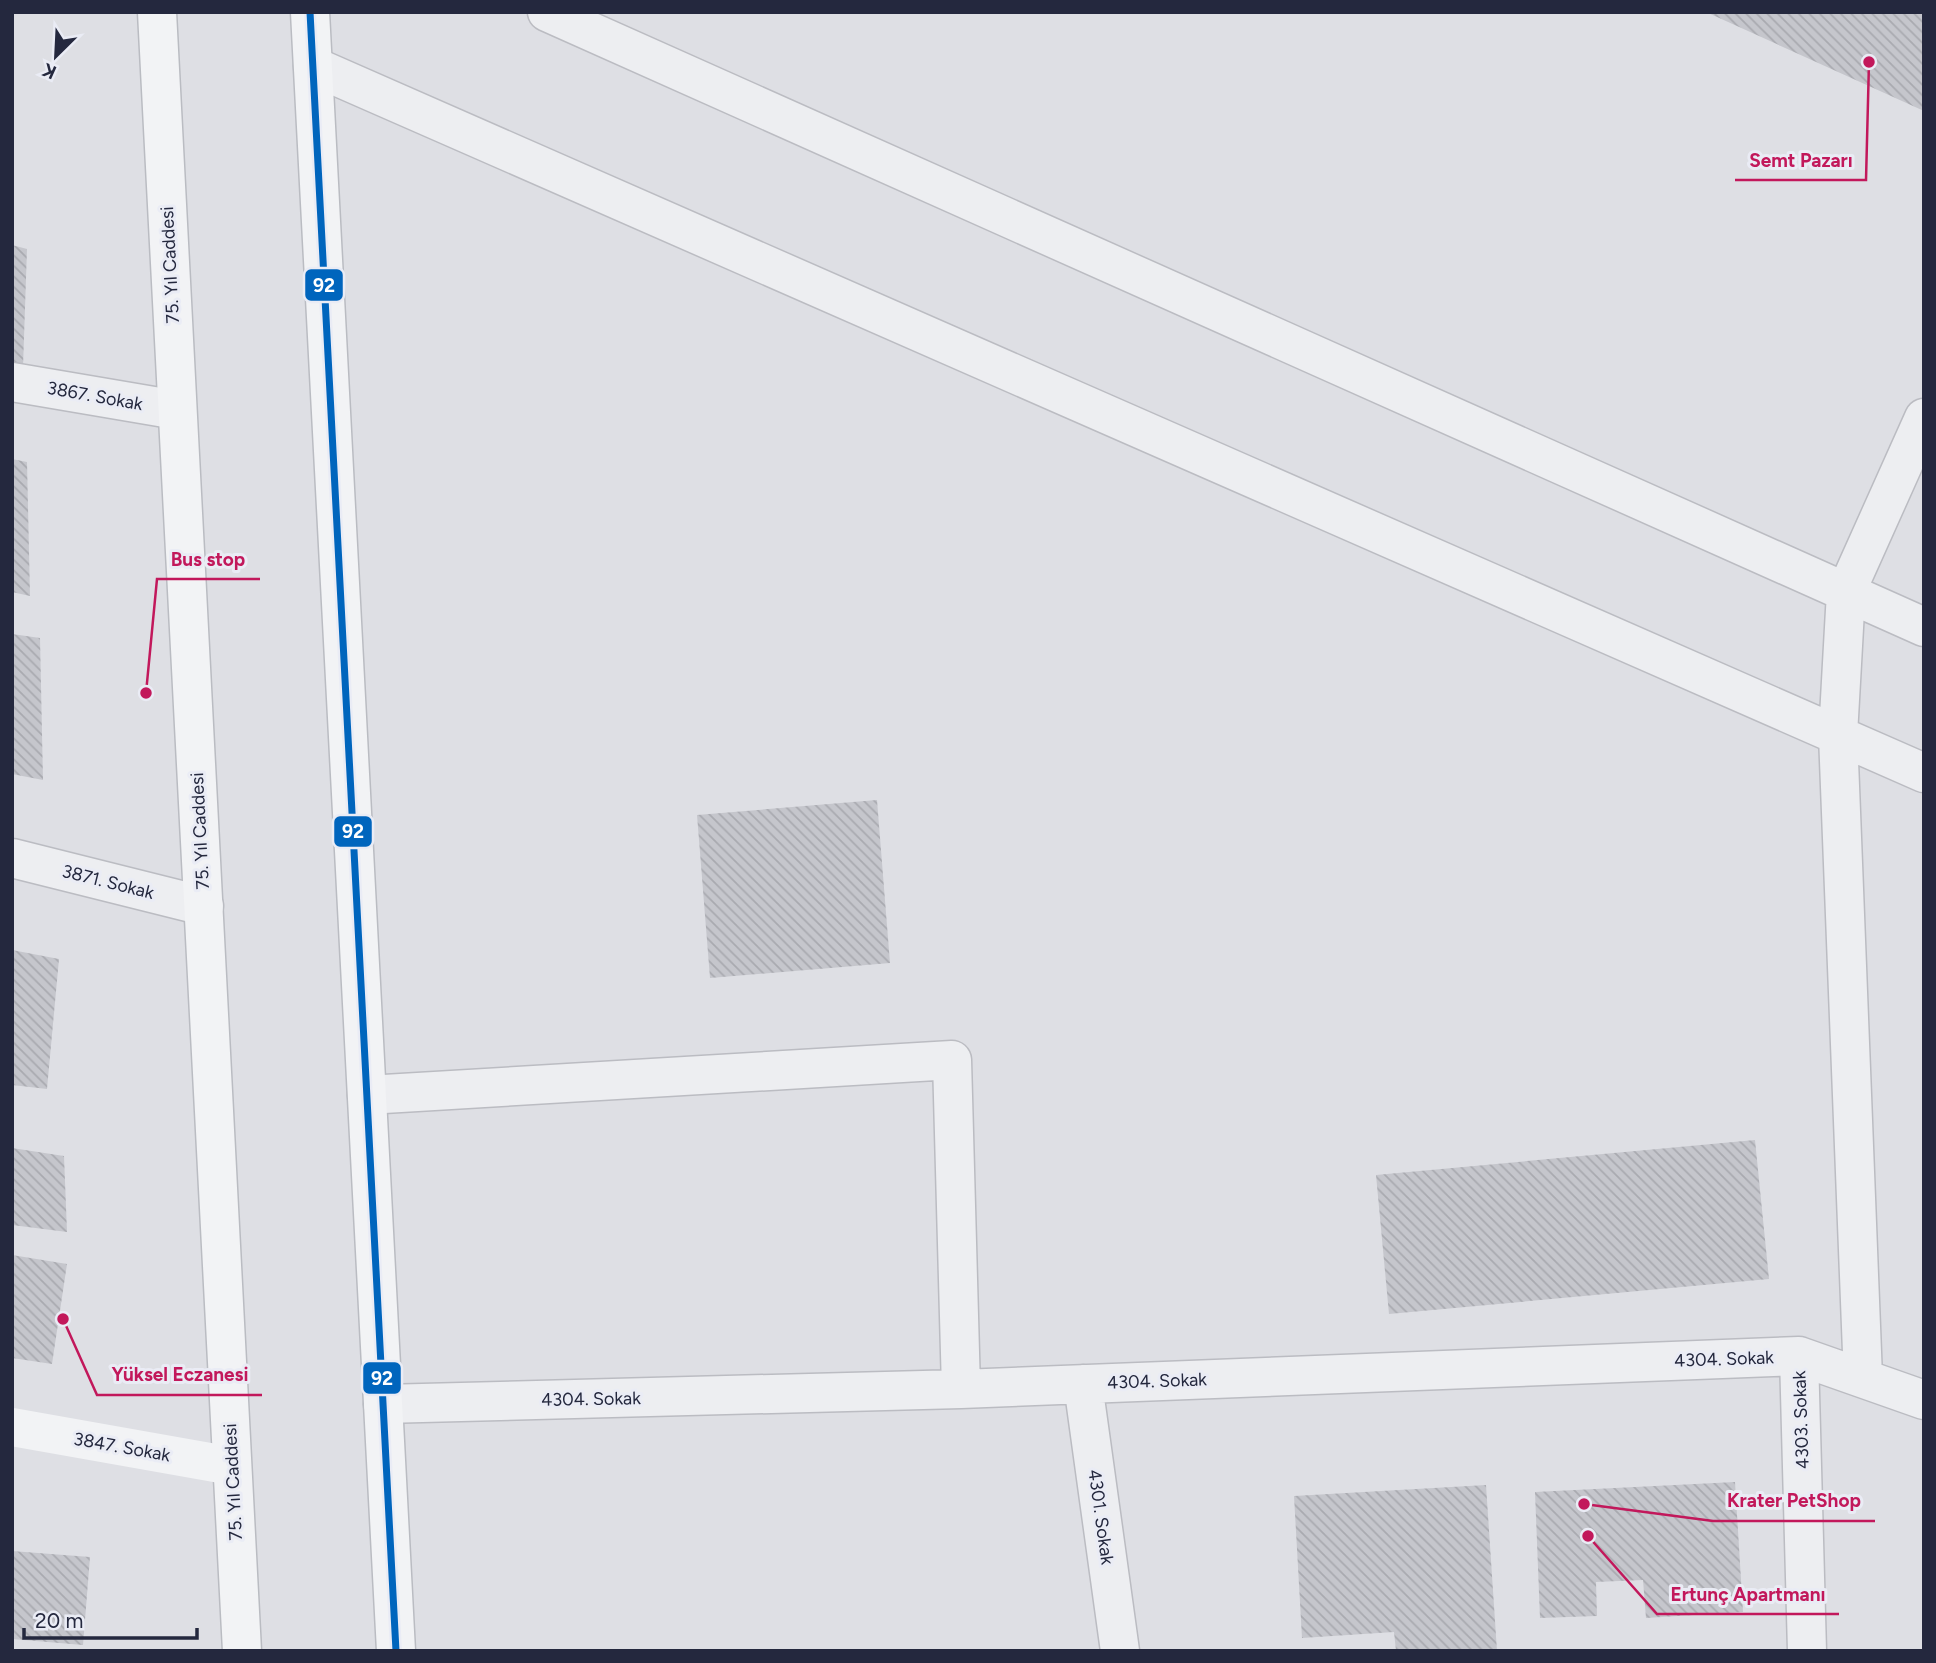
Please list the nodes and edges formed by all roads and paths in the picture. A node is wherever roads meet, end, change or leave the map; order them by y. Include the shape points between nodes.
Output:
1 (157, 12) edge
2 (310, 12) edge
3 (547, 12) edge
4 (313, 66) junction
5 (12, 382) edge
6 (177, 410) junction
7 (1924, 418) edge
8 (1846, 592) junction
9 (1924, 627) edge
10 (1838, 736) junction
11 (1924, 773) edge
12 (12, 858) edge
13 (204, 906) junction
14 (367, 1095) junction
15 (1800, 1356) junction
16 (1863, 1378) junction
17 (1083, 1384) junction
18 (961, 1389) junction
19 (1924, 1400) edge
20 (383, 1404) junction
21 (12, 1427) edge
22 (232, 1466) junction
23 (242, 1651) edge
24 (396, 1651) edge
25 (1120, 1651) edge
26 (1807, 1651) edge

1 - 6 main road, 75. Yıl Caddesi
2 - 4 main road
3 - 8 street
4 - 10 street
4 - 14 main road
5 - 6 street, 3867. Sokak
6 - 13 main road, 75. Yıl Caddesi
7 - 8 street
8 - 9 street
8 - 10 street
10 - 11 street
10 - 16 street
12 - 13 street, 3871. Sokak
13 - 22 main road, 75. Yıl Caddesi
14 - 18 street via 951,1060
14 - 20 main road
15 - 16 street, 4304. Sokak
15 - 17 street, 4304. Sokak
15 - 26 street, 4303. Sokak
16 - 19 street, 4304. Sokak
17 - 18 street, 4304. Sokak
17 - 25 street, 4301. Sokak
18 - 20 street, 4304. Sokak
20 - 24 main road
21 - 22 main road, 3847. Sokak
22 - 23 main road, 75. Yıl Caddesi

